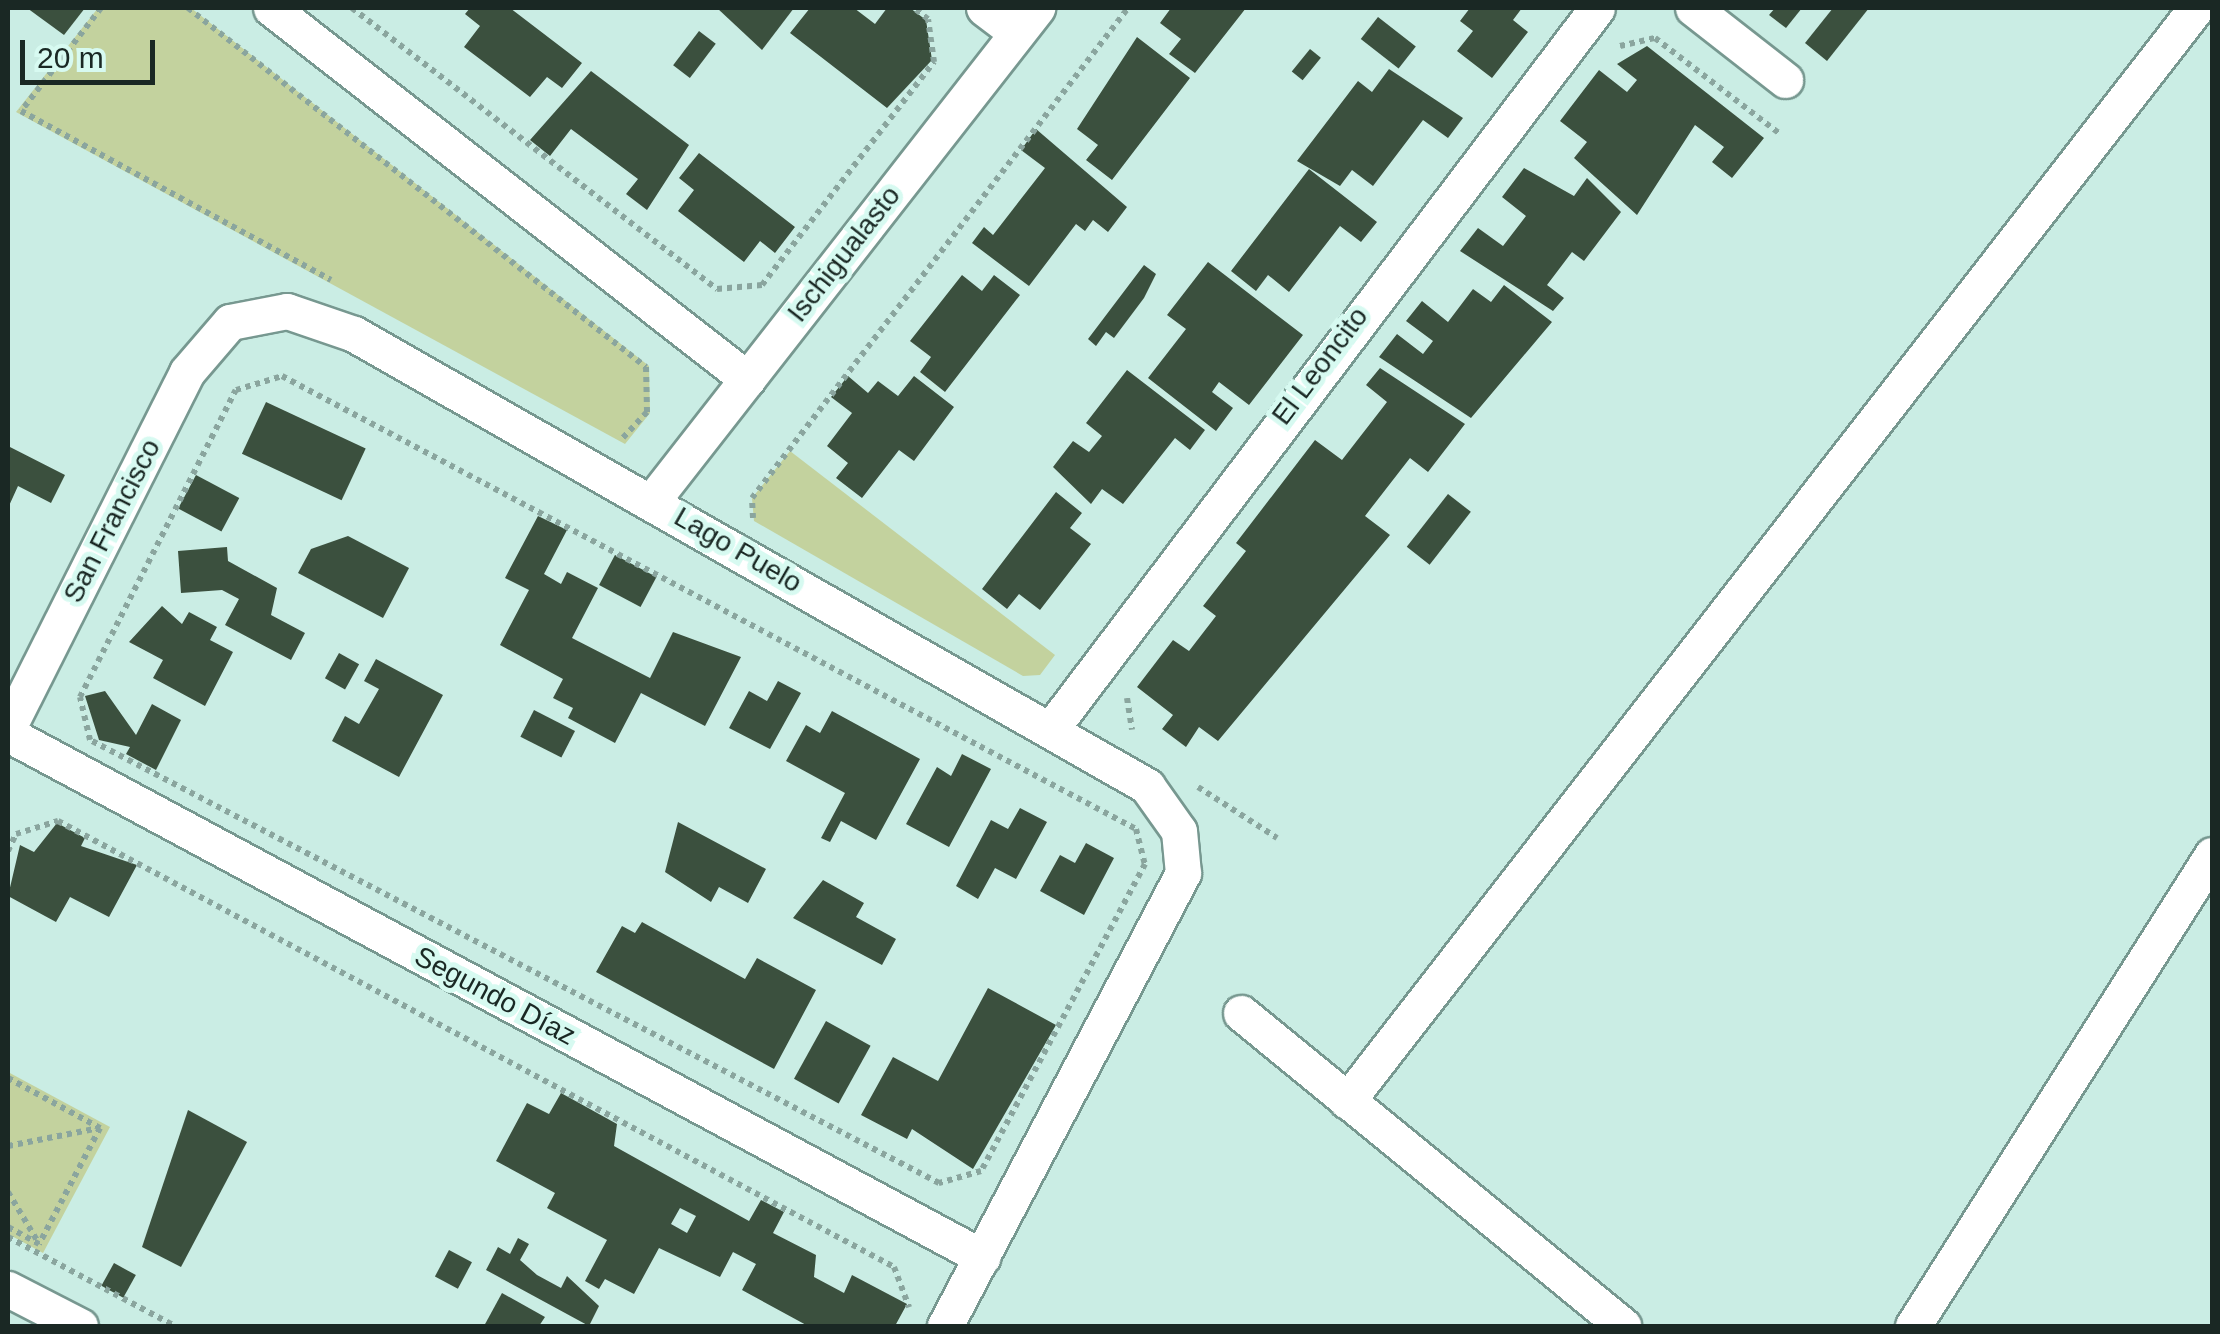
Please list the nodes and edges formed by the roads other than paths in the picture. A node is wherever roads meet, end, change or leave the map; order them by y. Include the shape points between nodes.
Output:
1 (271, 8) edge
2 (984, 8) edge
3 (1596, 8) edge
4 (1693, 8) edge
5 (2196, 8) edge
6 (1027, 20) edge
7 (1785, 80) dead end
8 (230, 322) joint
9 (747, 379) junction
10 (652, 500) junction
11 (1051, 729) junction
12 (8, 731) edge
13 (2212, 855) edge
14 (1241, 1014) dead end
15 (1347, 1102) junction
16 (982, 1257) junction
17 (8, 1288) edge
18 (80, 1326) edge
19 (945, 1326) edge
20 (1622, 1326) edge
21 (1913, 1326) edge

1 - 9 street
2 - 6 street
3 - 11 street, El Leoncito
4 - 7 street
5 - 15 street
6 - 9 street, Ischigualasto
8 - 10 street, Lago Puelo via 288,312 354,334
8 - 12 street, San Francisco via 187,372
9 - 10 street, Ischigualasto
10 - 11 street, Lago Puelo
11 - 16 street, Lago Puelo via 1147,786 1180,831 1183,873
12 - 16 street, Segundo Díaz
13 - 21 street
14 - 15 street
15 - 20 street
16 - 19 street
17 - 18 street

